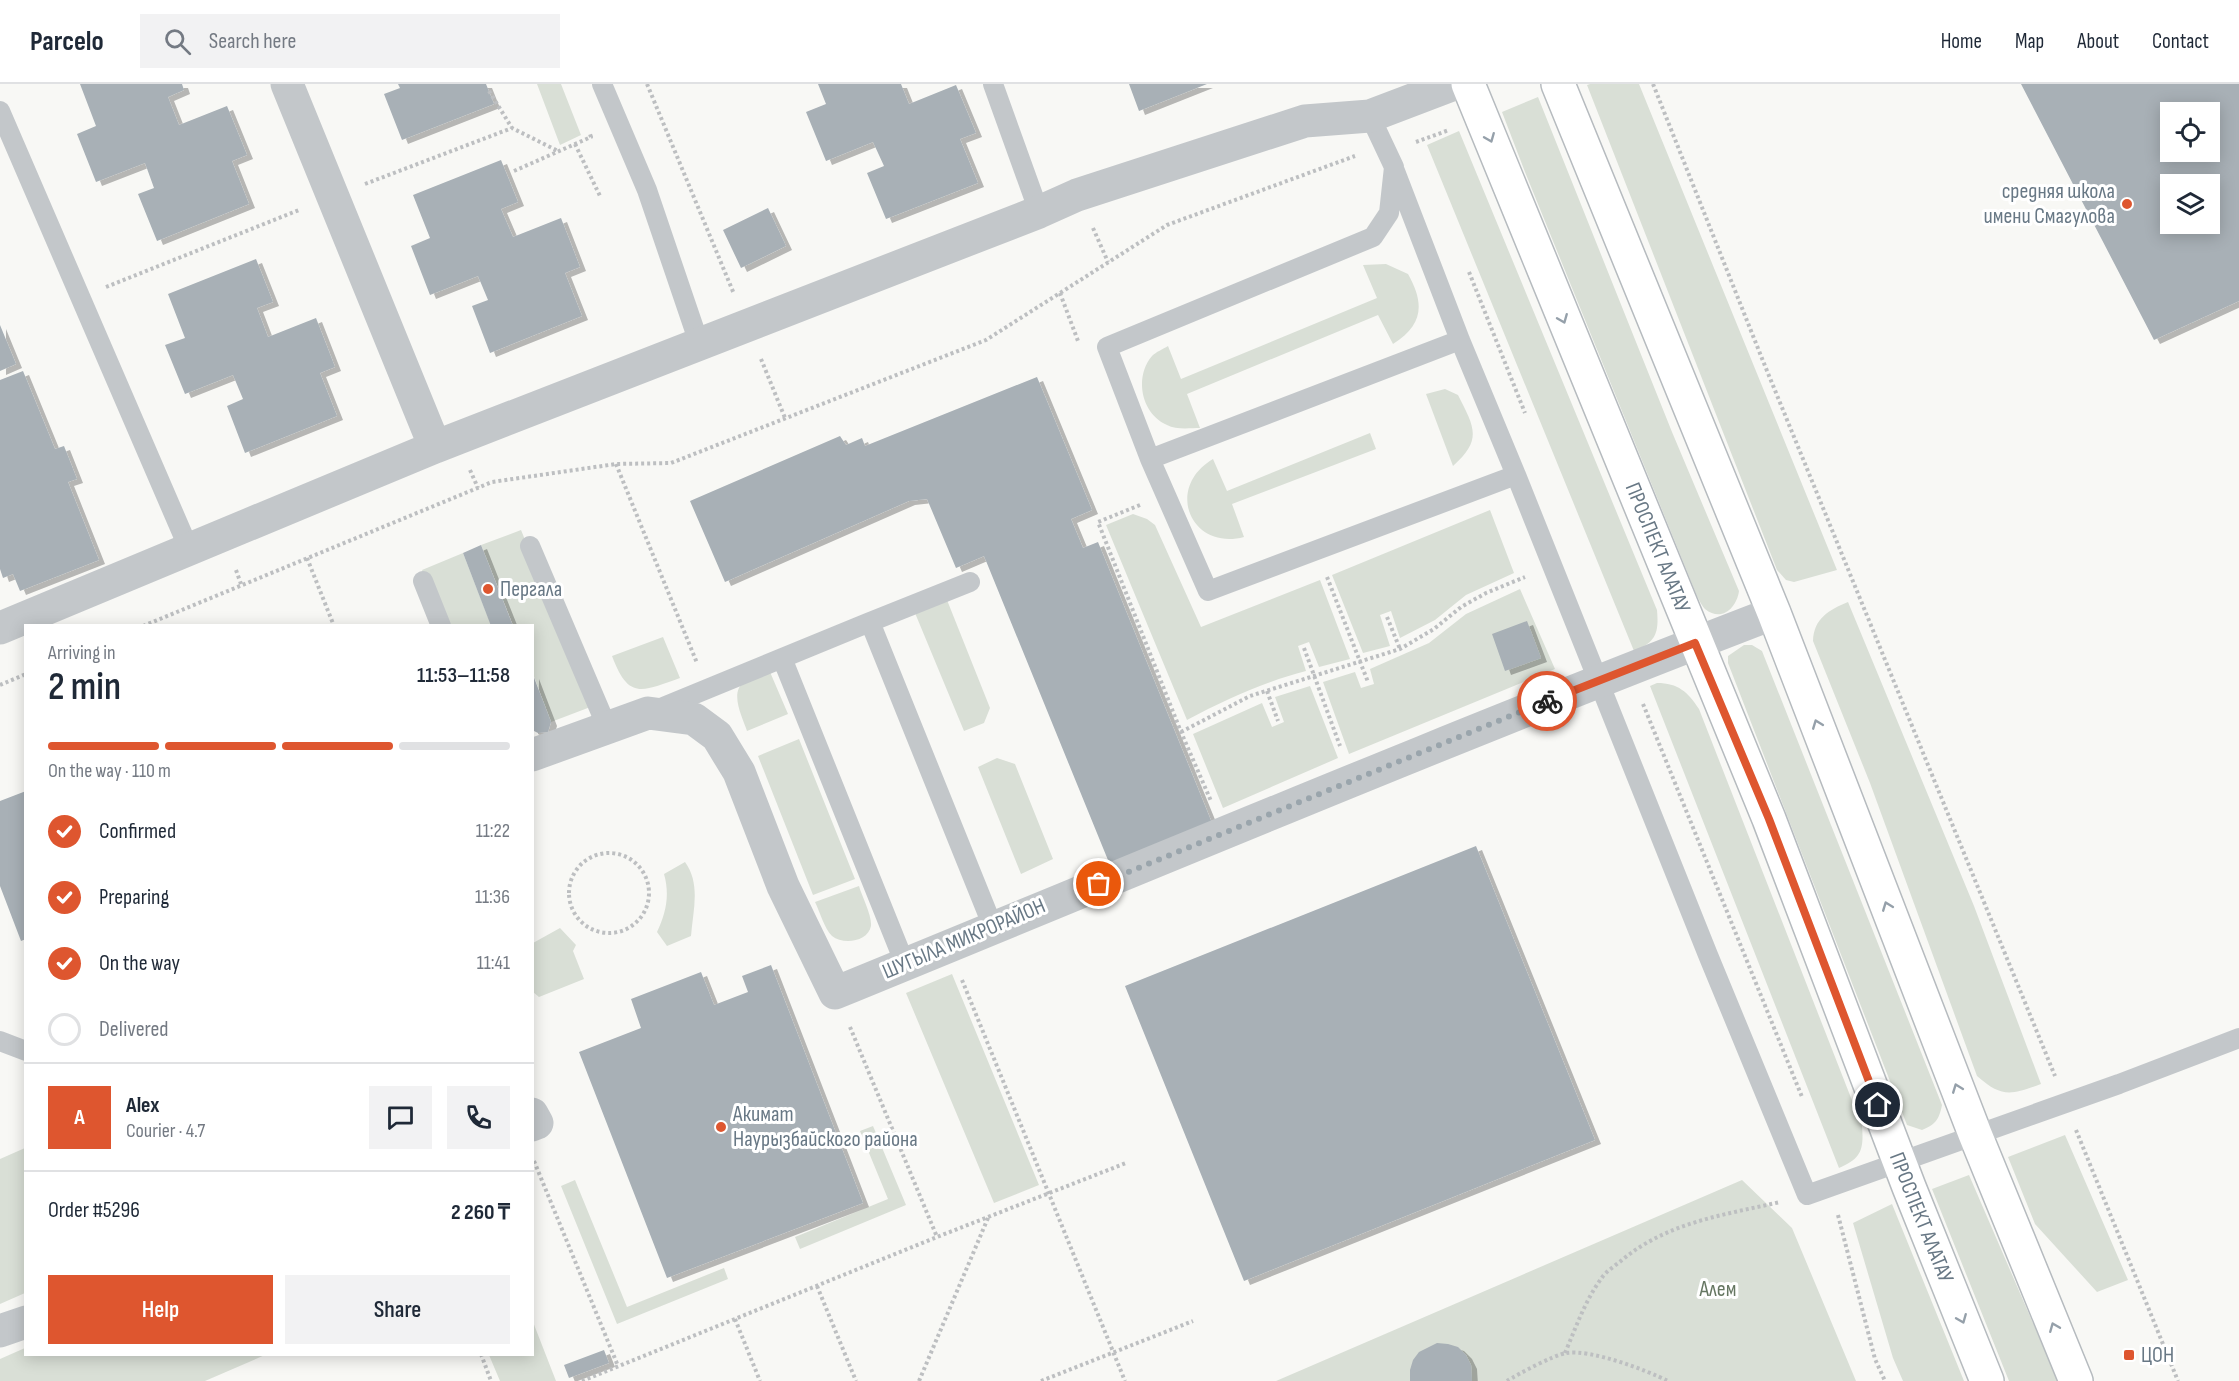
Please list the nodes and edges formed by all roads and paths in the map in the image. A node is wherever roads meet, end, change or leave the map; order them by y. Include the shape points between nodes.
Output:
1 (287, 84) edge
2 (602, 84) edge
3 (647, 84) edge
4 (993, 84) edge
5 (1454, 84) edge
6 (1468, 84) edge
7 (1558, 84) edge
8 (1653, 84) edge
9 (489, 91) dead end
10 (0, 111) edge
11 (1370, 116) junction
12 (587, 126) dead end
13 (1459, 126) dead end
14 (512, 128) dead end
15 (1416, 142) dead end
16 (575, 144) junction
17 (1383, 145) junction
18 (1394, 167) junction
19 (514, 171) dead end
20 (600, 196) dead end
21 (1039, 212) junction
22 (747, 325) junction
23 (1460, 340) junction
24 (699, 343) junction
25 (785, 418) junction
26 (435, 447) junction
27 (1150, 459) junction
28 (616, 464) junction
29 (1516, 475) junction
30 (1165, 494) junction
31 (530, 546) dead end
32 (189, 549) junction
33 (1317, 550) junction
34 (307, 558) junction
35 (423, 581) dead end
36 (970, 582) dead end
37 (1531, 587) dead end
38 (1774, 613) junction
39 (1387, 616) dead end
40 (870, 622) junction
41 (147, 624) edge
42 (333, 624) edge
43 (440, 624) edge
44 (0, 628) edge
45 (1695, 643) junction
46 (1304, 648) dead end
47 (1400, 650) junction
48 (782, 658) junction
49 (1360, 663) junction
50 (24, 675) edge
51 (1315, 677) junction
52 (1599, 680) junction
53 (1368, 682) dead end
54 (0, 685) edge
55 (708, 689) junction
56 (1267, 691) junction
57 (648, 713) junction
58 (1278, 721) dead end
59 (607, 727) junction
60 (1180, 732) junction
61 (534, 754) edge
62 (1352, 779) junction
63 (1215, 809) dead end
64 (608, 853) joint
65 (993, 927) junction
66 (948, 946) junction
67 (905, 964) junction
68 (835, 993) junction
69 (2239, 1038) edge
70 (0, 1041) edge
71 (24, 1050) edge
72 (2066, 1102) junction
73 (1975, 1134) junction
74 (534, 1162) edge
75 (1899, 1162) junction
76 (1126, 1163) dead end
77 (1048, 1193) junction
78 (1807, 1195) junction
79 (989, 1217) junction
80 (937, 1237) junction
81 (817, 1286) junction
82 (735, 1319) junction
83 (1192, 1322) dead end
84 (24, 1323) edge
85 (0, 1331) edge
86 (1114, 1352) junction
87 (1566, 1353) junction
88 (482, 1356) edge
89 (618, 1366) junction
90 (491, 1381) edge
91 (582, 1381) edge
92 (760, 1381) edge
93 (856, 1381) edge
94 (919, 1381) edge
95 (1041, 1381) edge
96 (1125, 1381) edge
97 (1507, 1381) edge
98 (1667, 1381) edge
99 (1987, 1381) edge
100 (2076, 1381) edge
101 (2178, 1381) edge

1 - 26 street
2 - 24 lane via 647,190
3 - 22 path
4 - 21 lane
5 - 11 street
6 -> 45 main road, ПРОСПЕКТ АЛАТАУ
7 - 38 main road
8 - 72 path
9 - 14 path
10 - 32 lane
11 - 17 lane
11 - 21 street via 1305,121 1077,195
12 - 16 path via 591,137
13 - 15 path
16 - 19 path
16 - 20 path
17 - 18 lane
17 - 25 path via 1167,225 986,340
18 - 23 lane
18 - 27 lane via 1389,213 1373,237 1107,347
21 - 22 street
22 - 24 street
22 - 25 path
23 - 27 lane
23 - 29 lane
24 - 26 street
25 - 28 path via 671,463
26 - 32 street
27 - 30 lane
28 - 34 path via 492,482
28 - 55 path
29 - 33 lane
29 - 52 lane
30 - 33 lane via 1208,591
30 - 60 path via 1098,522
31 - 59 lane
32 - 44 street
33 - 49 path
34 - 41 path
34 - 42 path
35 - 43 lane
36 - 40 lane
37 - 47 path via 1527,577 1486,593
38 - 45 street, ШУГЫЛА МИКРОРАЙОН
73 -> 38 main road
39 - 47 path
40 - 48 lane
40 - 65 lane
45 - 52 street, ШУГЫЛА МИКРОРАЙОН
45 - 75 main road, ПРОСПЕКТ АЛАТАУ via 1769,819
46 - 51 path
47 - 49 path
48 - 55 lane
48 - 67 lane
49 - 51 path
49 - 53 path
50 - 54 path
51 - 56 path
51 - 62 path
52 - 62 street, ШУГЫЛА МИКРОРАЙОН
52 - 78 lane
55 - 57 lane
56 - 58 path
56 - 60 path
57 - 59 street
57 - 68 street via 694,718 717,736 739,772 783,886
59 - 61 street
60 - 63 path
62 - 65 street, ШУГЫЛА МИКРОРАЙОН
64 - 64 path via 582,863 569,885 568,898 580,922 590,929 616,934 638,922 646,911 649,884 634,861
65 - 66 street, ШУГЫЛА МИКРОРАЙОН
66 - 67 street, ШУГЫЛА МИКРОРАЙОН
66 - 77 path
67 - 68 street, ШУГЫЛА МИКРОРАЙОН
68 - 80 path
69 - 72 lane
70 - 71 lane
72 - 73 lane
72 - 101 path
73 - 75 lane
100 -> 73 main road
74 - 89 path
75 - 78 lane
75 -> 99 main road, ПРОСПЕКТ АЛАТАУ
76 - 77 path
77 - 79 path
77 - 86 path
78 - 87 path via 1677,1227 1636,1248 1603,1276 1580,1315
79 - 80 path
79 - 94 path
80 - 81 path
81 - 82 path
81 - 93 path
82 - 89 path
82 - 92 path
83 - 86 path
84 - 85 street
86 - 95 path
86 - 96 path
87 - 97 path
87 - 98 path via 1600,1356
88 - 90 path
89 - 91 path

